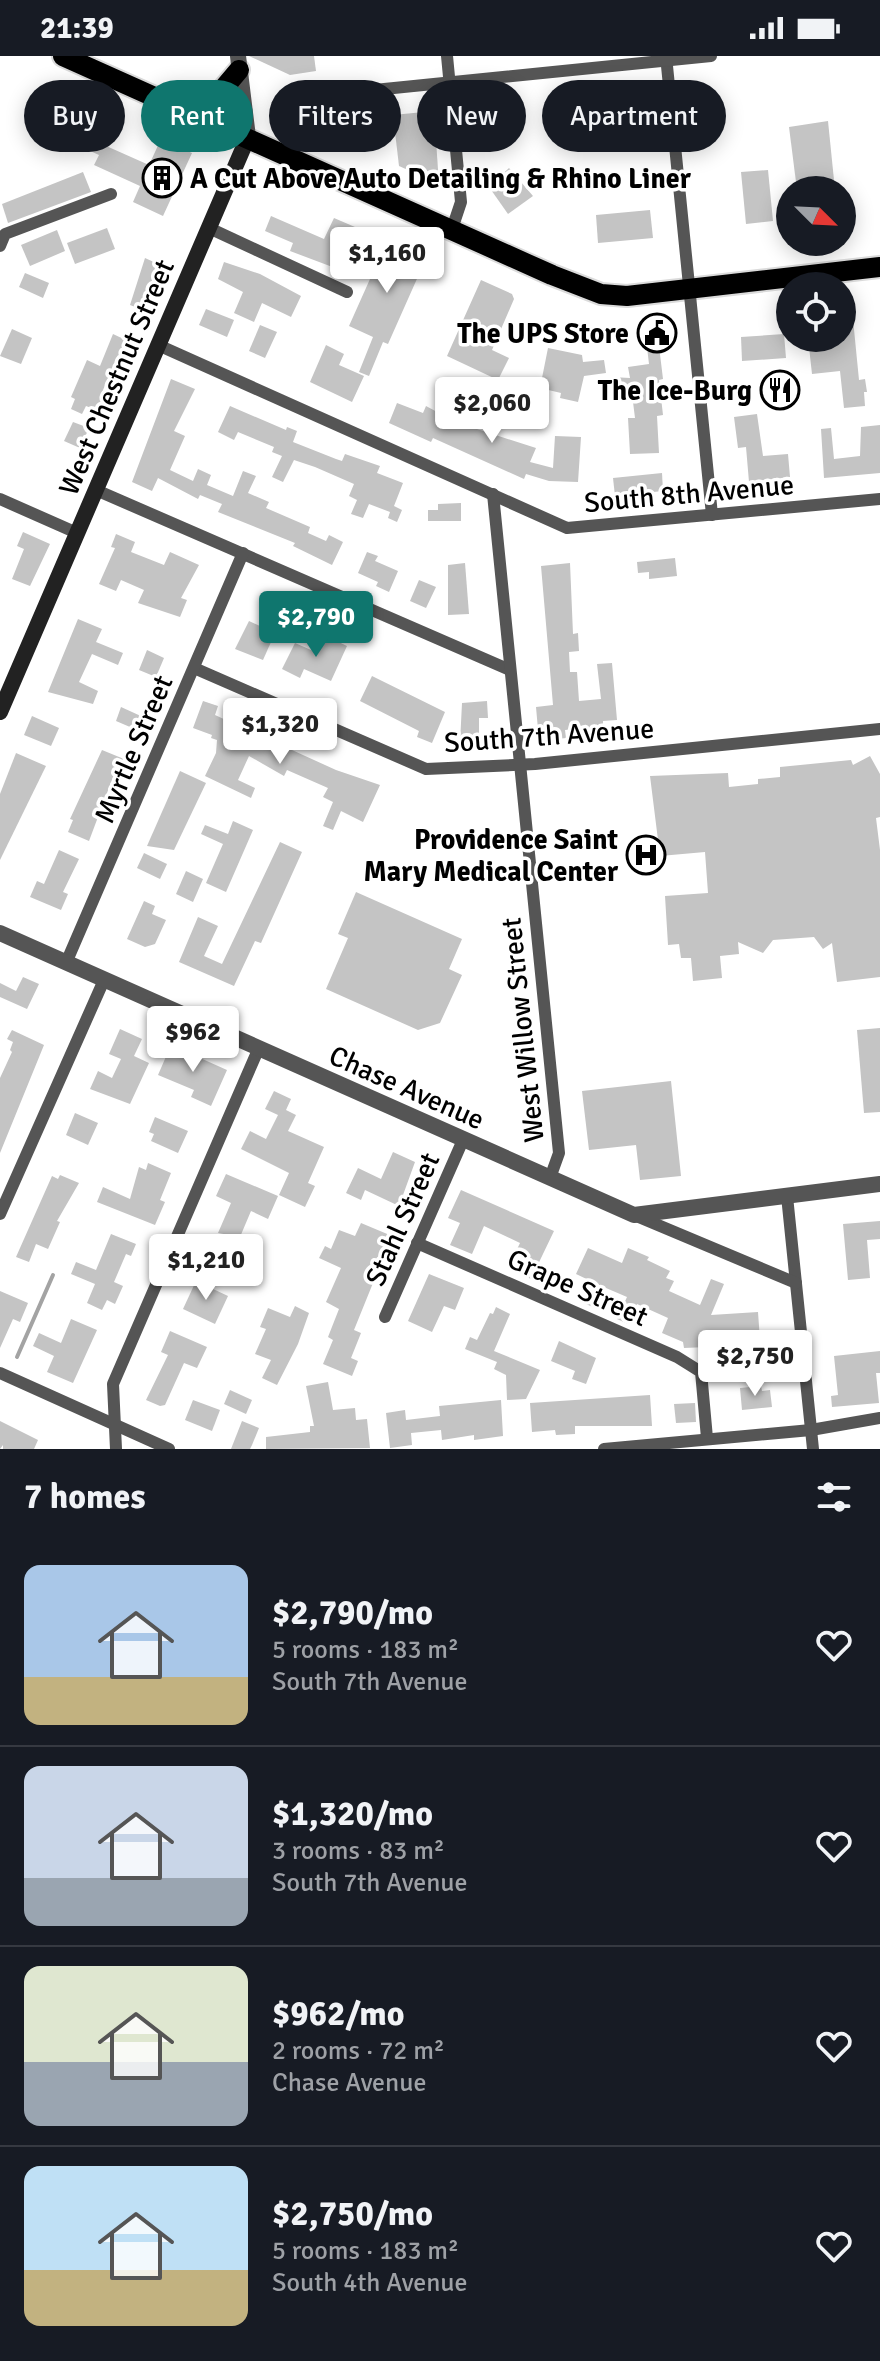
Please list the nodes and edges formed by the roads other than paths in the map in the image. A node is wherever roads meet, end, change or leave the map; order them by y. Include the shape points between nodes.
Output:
1 (63, 56) edge
2 (447, 56) edge
3 (711, 56) edge
4 (666, 58) edge
5 (239, 63) edge
6 (227, 80) edge
7 (450, 80) edge
8 (468, 80) edge
9 (141, 90) edge
10 (253, 139) edge
11 (242, 152) edge
12 (456, 152) edge
13 (111, 194) dead end
14 (209, 228) junction
15 (452, 229) junction
16 (0, 246) edge
17 (880, 267) edge
18 (689, 287) junction
19 (347, 292) dead end
20 (158, 345) junction
21 (96, 490) junction
22 (493, 494) junction
23 (0, 499) edge
24 (880, 499) edge
25 (712, 515) junction
26 (77, 533) junction
27 (243, 553) junction
28 (194, 668) junction
29 (510, 670) junction
30 (0, 712) edge
31 (880, 729) edge
32 (520, 765) junction
33 (0, 933) edge
34 (66, 963) junction
35 (104, 980) junction
36 (258, 1050) junction
37 (463, 1140) junction
38 (550, 1178) junction
39 (880, 1184) edge
40 (787, 1196) junction
41 (0, 1214) edge
42 (634, 1215) junction
43 (417, 1243) junction
44 (796, 1283) junction
45 (385, 1317) dead end
46 (0, 1373) edge
47 (880, 1418) edge
48 (115, 1425) junction
49 (811, 1430) junction
50 (707, 1438) junction
51 (116, 1449) edge
52 (169, 1449) edge
53 (604, 1449) edge
54 (813, 1449) edge

1 - 9 main road
2 - 7 street
3 - 4 street
4 - 8 street
4 - 18 street
5 - 6 main road
10 - 15 main road
11 - 14 main road, West Chestnut Street
12 - 15 street via 461,202
13 - 16 street via 5,234
14 - 19 street
14 - 20 main road, West Chestnut Street
15 - 18 main road via 601,294 627,296
17 - 18 main road
18 - 25 street
20 - 21 main road, West Chestnut Street
20 - 22 street, South 8th Avenue
21 - 26 main road, West Chestnut Street
21 - 27 street
22 - 25 street, South 8th Avenue via 567,528
22 - 29 street, West Willow Street
23 - 26 street
24 - 25 street, South 8th Avenue
26 - 30 main road, West Chestnut Street
27 - 28 street, Myrtle Street
27 - 29 street
28 - 32 street, South 7th Avenue via 426,769
28 - 34 street, Myrtle Street
29 - 32 street, West Willow Street
31 - 32 street, South 7th Avenue
32 - 38 street, West Willow Street via 559,1153
33 - 34 street, Chase Avenue
34 - 35 street, Chase Avenue
35 - 36 street, Chase Avenue
35 - 41 street
36 - 37 street, Chase Avenue
36 - 48 street via 113,1384
37 - 38 street, Chase Avenue
37 - 43 street, Stahl Street
38 - 42 street, Chase Avenue
39 - 40 street
40 - 42 street
40 - 44 street
42 - 44 street, Chase Avenue
43 - 45 street, Stahl Street
43 - 50 street, Grape Street via 701,1372
44 - 49 street
46 - 48 street
47 - 49 street
48 - 51 street
48 - 52 street
49 - 50 street
49 - 54 street
50 - 53 street

